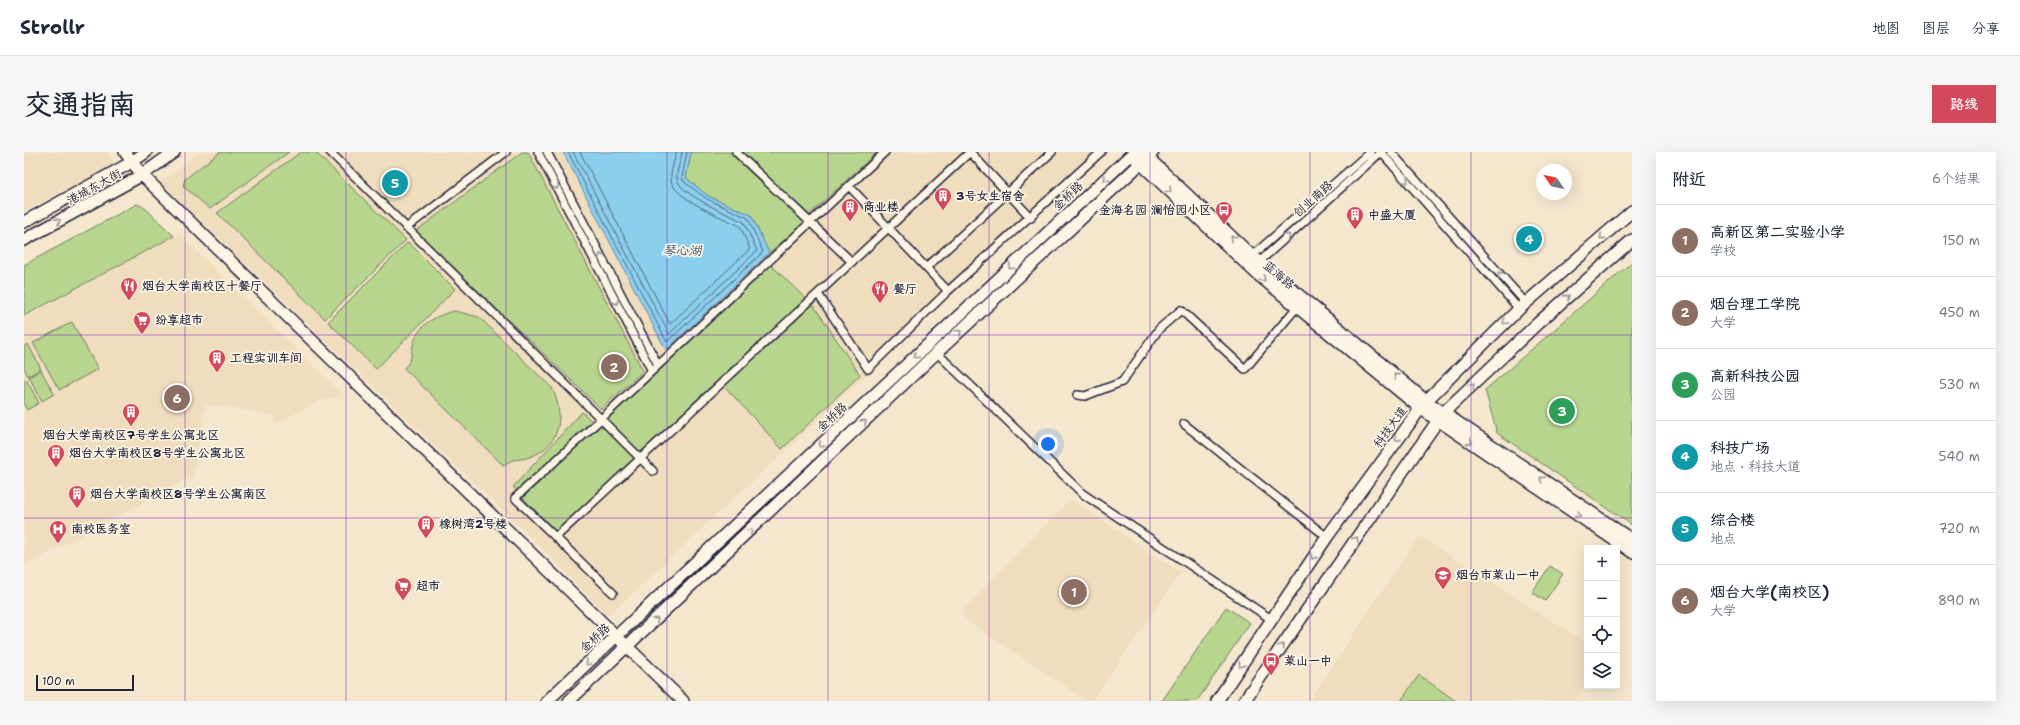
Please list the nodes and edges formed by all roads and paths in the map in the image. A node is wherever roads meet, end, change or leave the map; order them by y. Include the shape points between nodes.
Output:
1 (125, 152) edge
2 (146, 152) edge
3 (174, 152) edge
4 (330, 152) edge
5 (506, 152) edge
6 (538, 152) edge
7 (547, 152) edge
8 (736, 152) edge
9 (885, 152) edge
10 (970, 152) edge
11 (1052, 152) edge
12 (1101, 152) edge
13 (1370, 152) edge
14 (1381, 152) edge
15 (1391, 152) edge
16 (1139, 155) edge
17 (132, 162) junction
18 (142, 175) junction
19 (849, 186) junction
20 (1632, 211) edge
21 (1031, 218) junction
22 (24, 222) edge
23 (810, 223) junction
24 (406, 228) junction
25 (888, 228) junction
26 (24, 240) edge
27 (1632, 240) edge
28 (1256, 259) junction
29 (852, 262) junction
30 (926, 268) junction
31 (948, 291) junction
32 (818, 294) junction
33 (1522, 306) junction
34 (1297, 307) junction
35 (928, 344) junction
36 (937, 353) junction
37 (658, 365) junction
38 (652, 371) junction
39 (1077, 394) dead end
40 (1423, 405) junction
41 (1441, 417) junction
42 (601, 419) junction
43 (1184, 424) dead end
44 (653, 471) dead end
45 (556, 537) junction
46 (1327, 537) junction
47 (1632, 540) edge
48 (1632, 552) edge
49 (613, 593) dead end
50 (1271, 619) junction
51 (616, 636) junction
52 (628, 647) junction
53 (547, 701) edge
54 (569, 701) edge
55 (683, 701) edge
56 (1217, 701) edge
57 (1244, 701) edge

1 - 17 street
2 - 17 street, 港城东大街
3 - 18 street, 港城东大街
4 - 24 street
5 - 24 street
6 -> 38 street
37 -> 7 street
8 - 23 street
9 - 19 street
10 - 21 street
10 - 25 street
11 - 30 street
12 - 21 street
13 - 28 street, 创业南路
28 -> 14 street, 创业南路
14 -> 33 street
33 -> 15 street
28 -> 16 street, 蓝海路
16 -> 34 street, 蓝海路 via 1256,273
16 -> 35 street, 金桥路
36 -> 16 street
17 - 18 street
17 - 22 street, 港城东大街
26 -> 18 street, 港城东大街
18 - 51 street
19 - 23 street
19 - 25 street
20 -> 33 street, 科技大道
21 - 31 street
23 - 29 street
23 - 37 street
24 - 42 street
25 - 29 street
25 - 30 street
41 -> 27 street via 1538,323
40 -> 28 street, 蓝海路
29 - 32 street
30 - 31 street
31 - 32 street via 868,369
32 - 45 street
33 -> 40 street, 科技大道
34 - 39 street via 1245,369 1181,310 1159,329 1122,382 1085,396
34 - 40 street, 蓝海路
35 - 36 street
35 -> 51 street, 金桥路
36 - 50 street via 1083,494
52 -> 36 street
37 - 38 street
38 - 42 street
40 - 41 street
40 -> 46 street, 科技大道
47 -> 41 street
41 -> 48 street
57 -> 41 street
42 - 44 street
42 - 45 street via 515,498
43 - 46 street
45 - 49 street
46 -> 50 street, 科技大道
50 -> 56 street, 科技大道
51 - 52 street
51 -> 53 street, 金桥路
52 - 54 street
52 - 55 street

